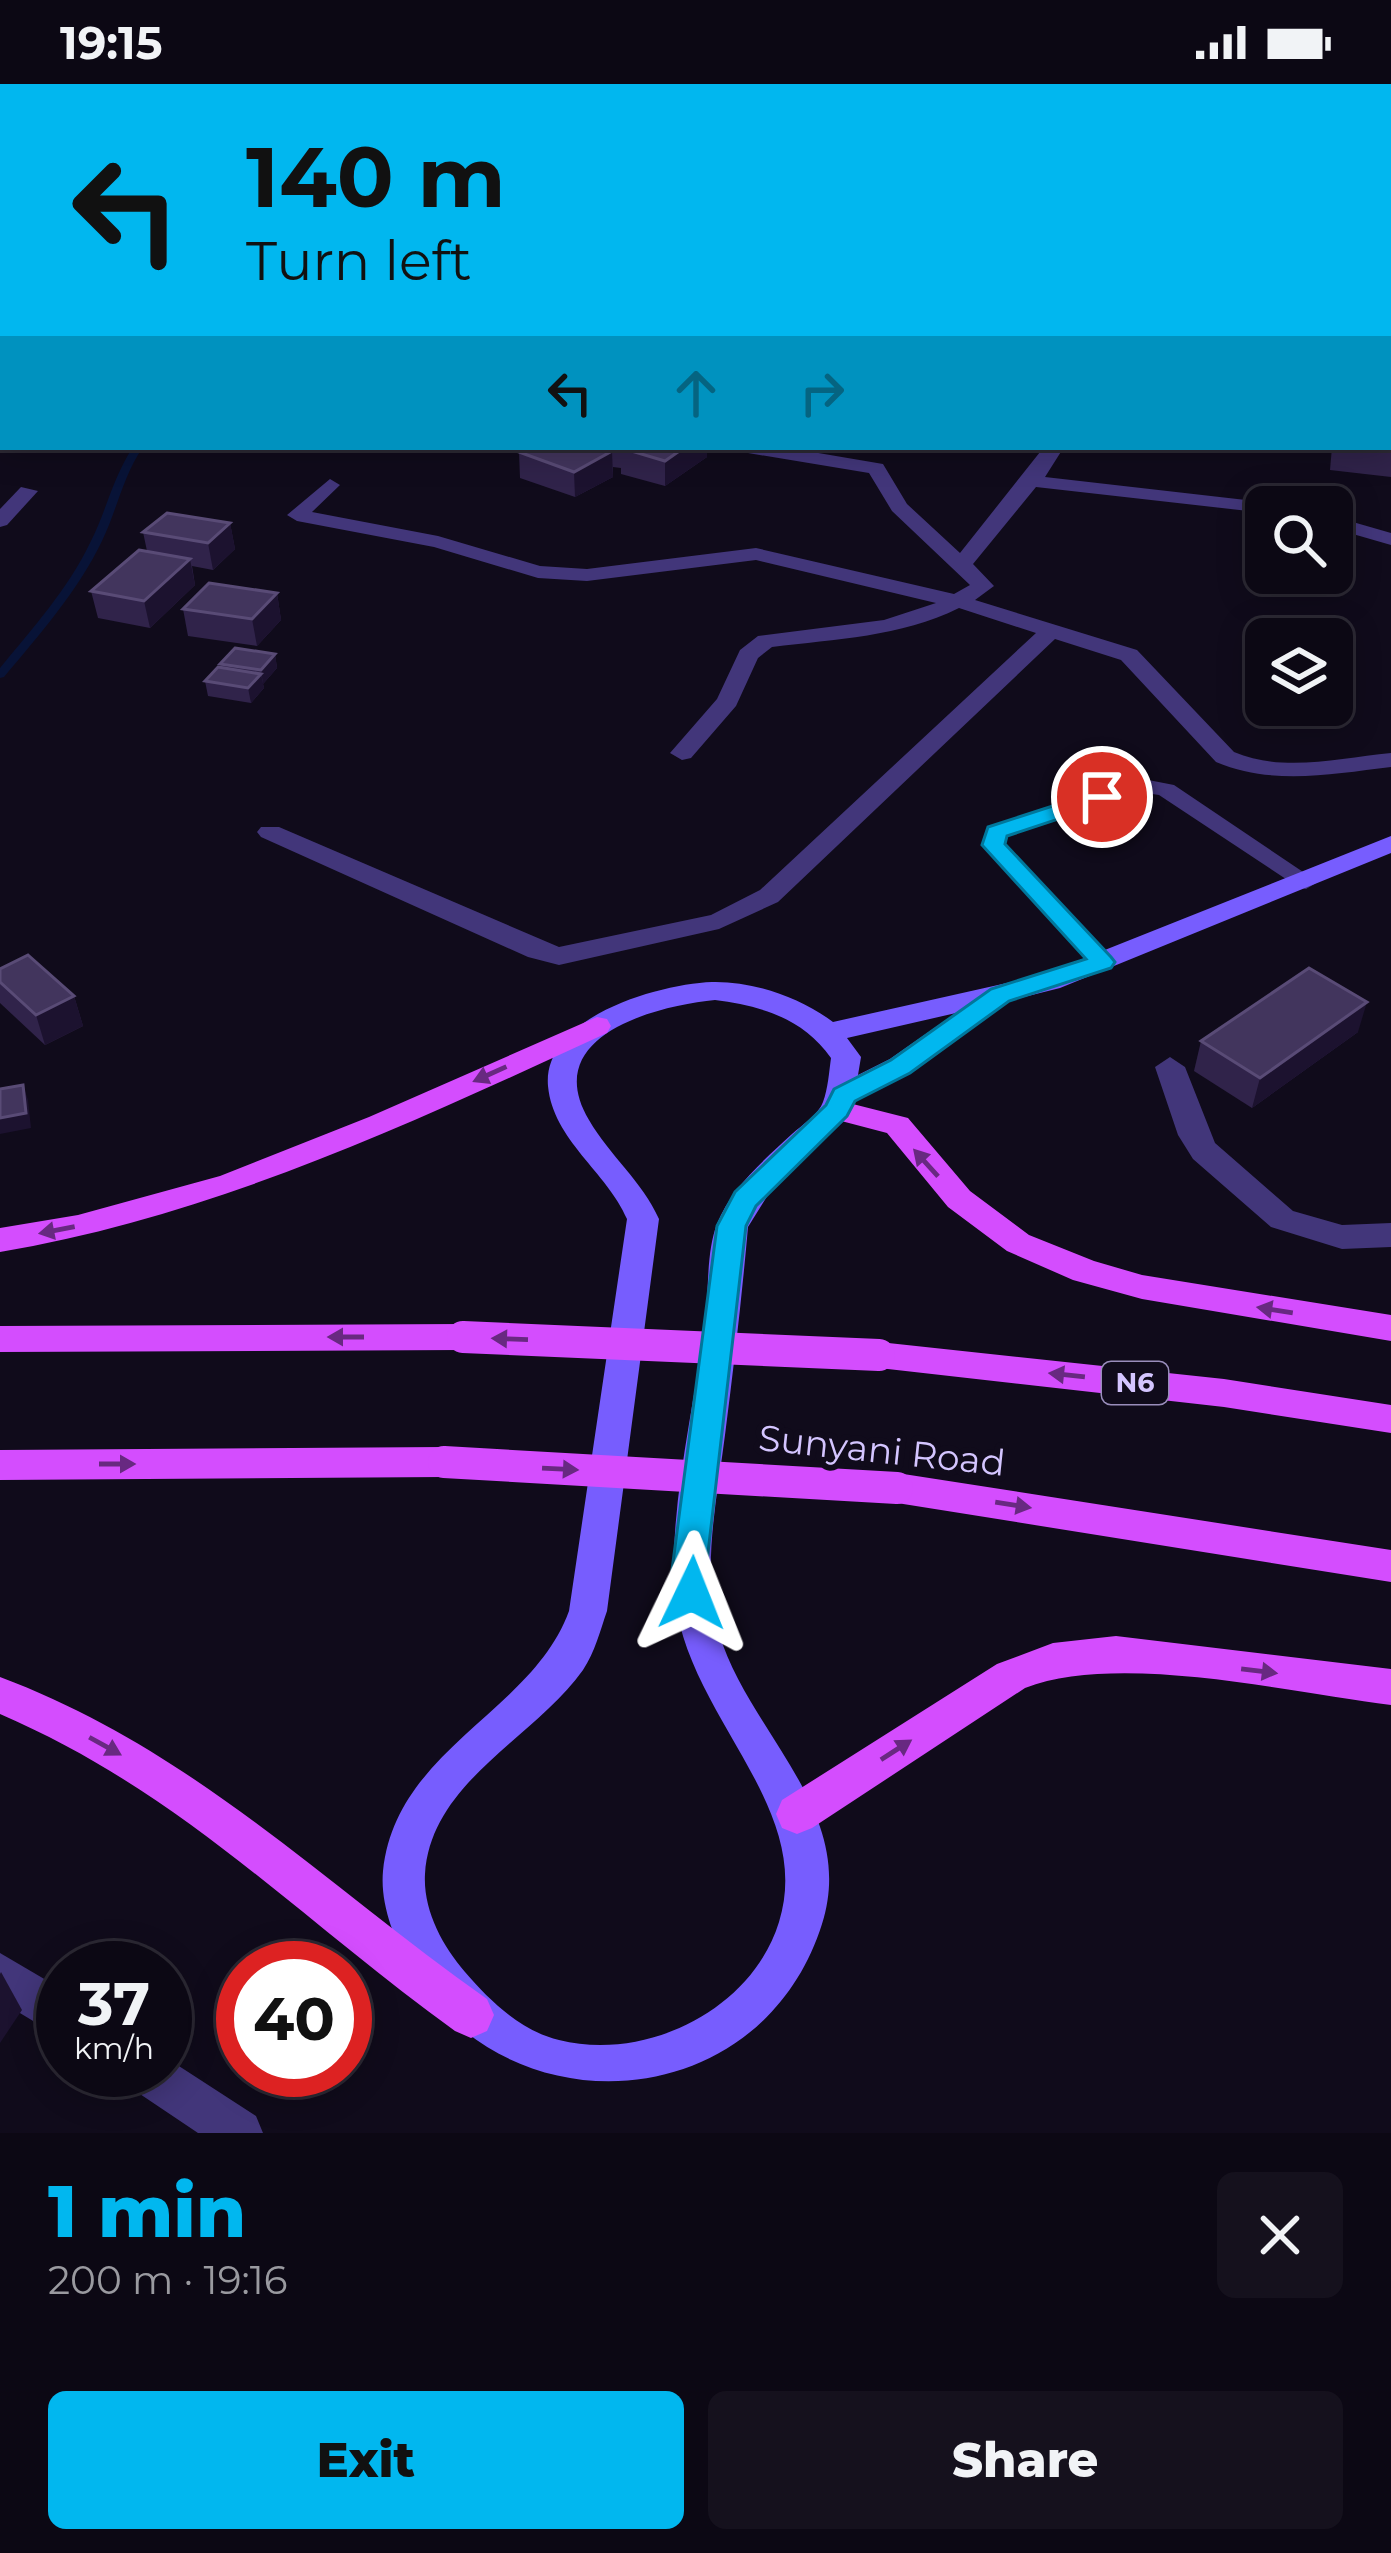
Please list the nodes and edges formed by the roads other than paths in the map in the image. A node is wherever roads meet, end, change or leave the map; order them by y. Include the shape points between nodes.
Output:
1 (766, 450) edge
2 (1052, 450) edge
3 (1031, 481) junction
4 (330, 485) dead end
5 (28, 491) dead end
6 (1245, 505) edge
7 (0, 521) edge
8 (1353, 528) edge
9 (1391, 539) edge
10 (961, 565) junction
11 (957, 601) junction
12 (1048, 633) junction
13 (682, 753) dead end
14 (1391, 760) edge
15 (270, 832) dead end
16 (1391, 844) edge
17 (1306, 882) junction
18 (1102, 962) junction
19 (1000, 995) junction
20 (597, 1025) junction
21 (831, 1032) junction
22 (1170, 1067) dead end
23 (840, 1102) junction
24 (1391, 1235) edge
25 (0, 1240) edge
26 (1391, 1328) edge
27 (0, 1339) edge
28 (1391, 1419) edge
29 (0, 1465) edge
30 (1391, 1566) edge
31 (1391, 1687) edge
32 (0, 1695) edge
33 (797, 1814) junction
34 (0, 1975) edge
35 (36, 1998) edge
36 (472, 2015) junction
37 (185, 2097) edge
38 (239, 2133) edge

1 - 10 street via 876,468 899,507
2 - 3 street
3 - 6 street
3 - 10 street
4 - 11 street via 297,515 439,542 538,572 586,575 756,554
5 - 7 street
8 - 9 street
10 - 11 street via 983,586
11 - 12 street
11 - 13 street via 884,627 766,640
12 - 14 street via 1129,655 1239,765 1272,770
12 - 15 street via 769,896 719,921 559,956
16 - 17 street
17 - 18 street
17 - 18 lane via 1166,790 1138,785 996,832 994,845
18 - 19 street
19 - 21 street
19 - 23 street
20 - 21 street via 650,1000 716,992 779,1003
20 -> 25 main road via 317,1153 113,1219
20 - 36 street via 570,1058 563,1090 569,1112 633,1192 643,1219 588,1611 572,1654 452,1775 419,1820 404,1874 421,1952
21 - 23 street via 846,1057
22 - 24 street via 1192,1135 1282,1219 1342,1238
26 -> 23 main road via 1085,1271 1018,1243 959,1199 897,1125
23 - 33 street via 760,1182 732,1226 689,1570 714,1675
28 -> 27 main road, N6, bridge via 879,1355 463,1337
29 -> 30 main road, Sunyani Road, bridge via 444,1462 897,1488
33 -> 31 main road via 1011,1676 1053,1660 1116,1653
32 -> 36 main road via 110,1747 202,1804 392,1961
33 - 36 street via 808,1866 802,1920 780,1972 742,2017 694,2049 636,2067 575,2067 519,2048
34 - 35 street
37 - 38 street

